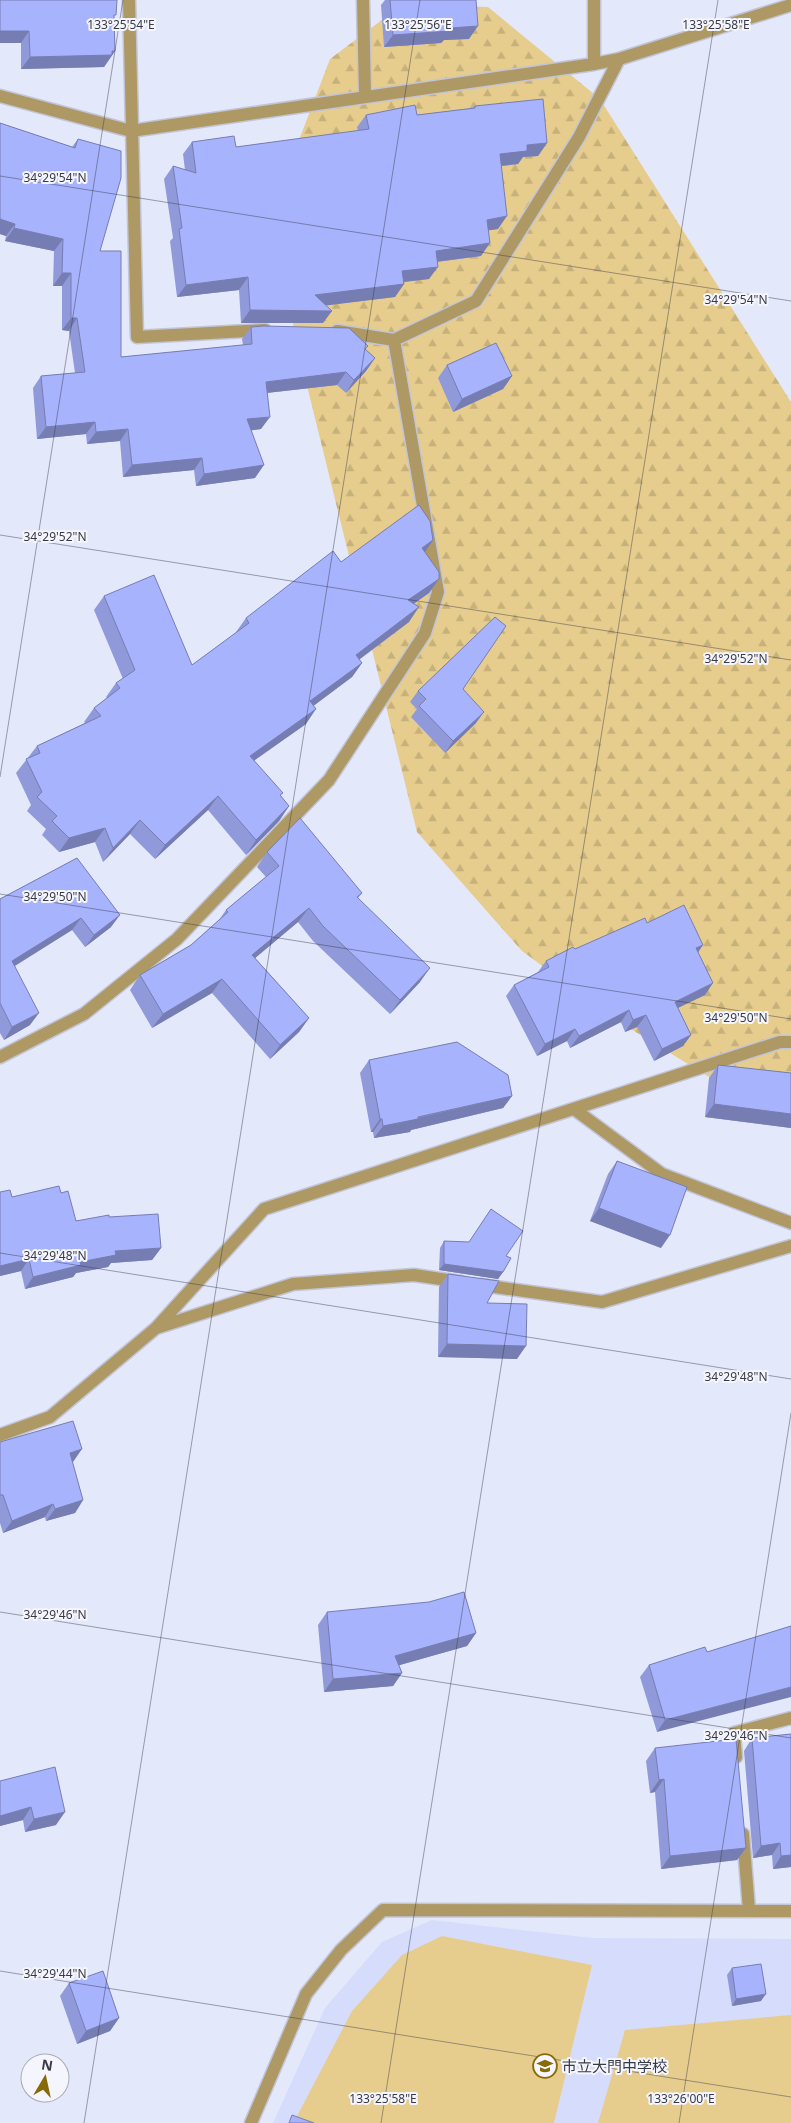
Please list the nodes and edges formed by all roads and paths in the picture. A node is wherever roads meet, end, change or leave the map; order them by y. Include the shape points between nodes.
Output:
1 (129, 0) edge
2 (363, 0) edge
3 (594, 0) edge
4 (791, 5) edge
5 (619, 58) junction
6 (594, 64) junction
7 (0, 96) edge
8 (365, 96) junction
9 (131, 131) junction
10 (274, 330) edge
11 (320, 331) edge
12 (394, 340) junction
13 (791, 1042) edge
14 (0, 1057) edge
15 (574, 1109) junction
16 (791, 1223) edge
17 (791, 1246) edge
18 (156, 1328) junction
19 (0, 1435) edge
20 (791, 1718) edge
21 (738, 1772) edge
22 (742, 1822) edge
23 (749, 1910) junction
24 (791, 1911) edge
25 (251, 2123) edge

1 - 9 street
2 - 8 street
3 - 6 street
4 - 5 street
5 - 6 street
5 - 12 street via 579,137 476,301
6 - 8 street
7 - 9 street
8 - 9 street
9 - 10 street via 137,337
11 - 12 street
12 - 14 street via 438,592 425,633 329,780 177,939 84,1014
13 - 15 street via 780,1042
15 - 16 street via 662,1174
15 - 18 street via 264,1209
17 - 18 street via 602,1302 414,1275 293,1284
18 - 19 street via 50,1417
20 - 21 street via 734,1733
22 - 23 street
23 - 24 street
23 - 25 street via 383,1910 341,1950 306,1994

